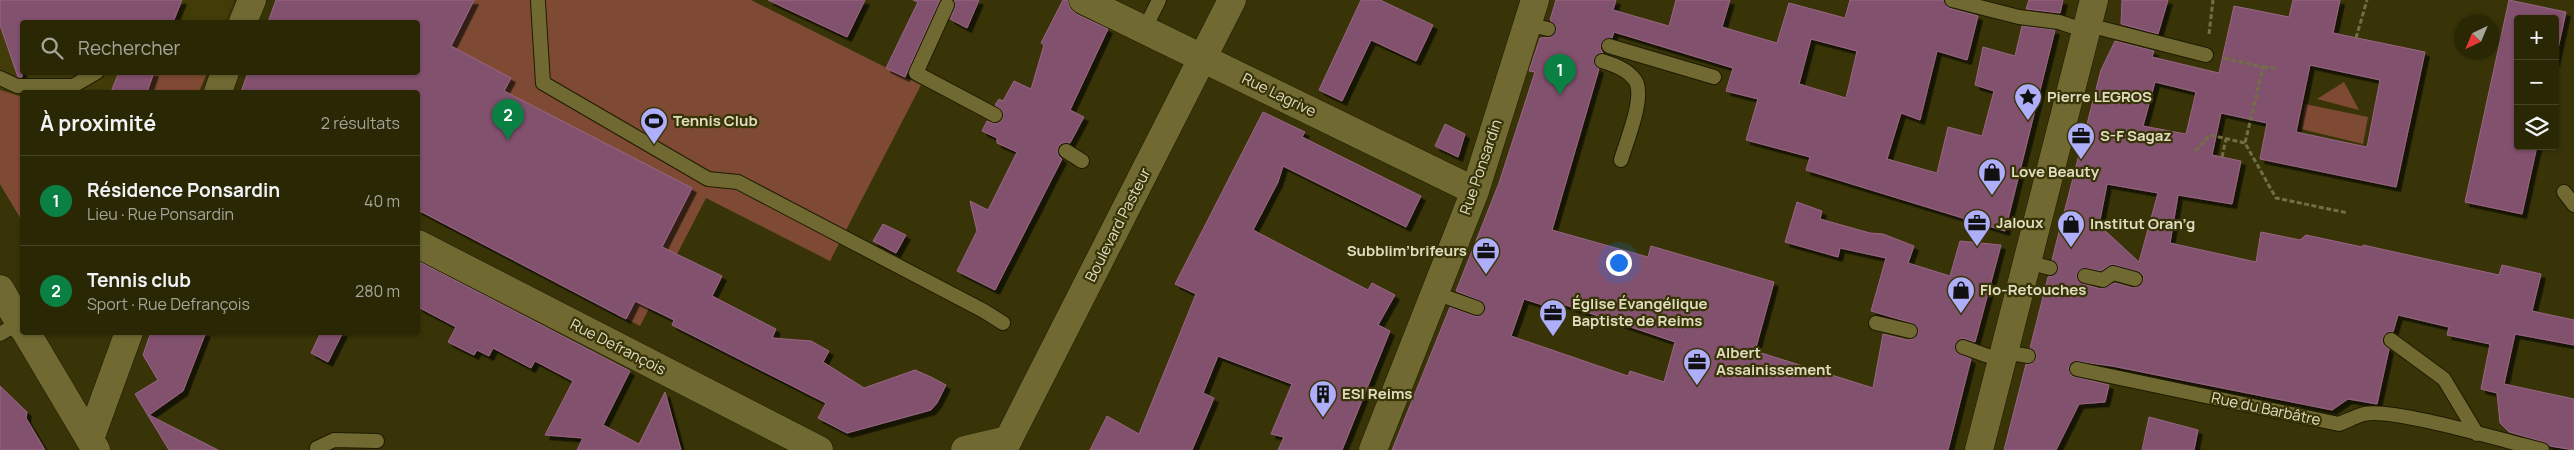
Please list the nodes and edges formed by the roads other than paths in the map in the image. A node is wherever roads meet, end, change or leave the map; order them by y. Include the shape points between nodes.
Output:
1 (252, 0) edge
2 (1082, 0) edge
3 (1158, 0) edge
4 (1232, 0) edge
5 (1952, 0) edge
6 (538, 2) dead end
7 (947, 5) dead end
8 (2089, 19) edge
9 (245, 20) edge
10 (1533, 26) edge
11 (1144, 30) junction
12 (1609, 46) dead end
13 (2206, 55) road end
14 (1204, 59) junction
15 (1602, 61) dead end
16 (91, 75) edge
17 (224, 75) edge
18 (1714, 77) dead end
19 (0, 78) edge
20 (219, 90) edge
21 (995, 115) dead end
22 (1066, 151) dead end
23 (1082, 160) dead end
24 (1621, 160) dead end
25 (1475, 191) junction
26 (2564, 192) dead end
27 (2574, 205) edge
28 (420, 245) edge
29 (2085, 276) dead end
30 (2135, 279) dead end
31 (0, 289) edge
32 (1435, 293) junction
33 (1477, 308) dead end
34 (1003, 323) dead end
35 (1876, 323) dead end
36 (17, 329) edge
37 (1910, 331) dead end
38 (21, 335) edge
39 (128, 335) edge
40 (2391, 340) dead end
41 (1963, 347) dead end
42 (2011, 356) junction
43 (2078, 369) dead end
44 (2470, 436) junction
45 (377, 441) dead end
46 (93, 444) edge
47 (1006, 445) edge
48 (317, 450) edge
49 (819, 450) edge
50 (965, 450) edge
51 (1373, 450) edge
52 (1979, 450) edge
53 (2542, 450) edge

1 - 9 street
2 - 11 street, Rue Lagrive
3 - 11 lane
4 - 14 street, Boulevard Pasteur
5 - 8 lane via 2019,17 2059,22
6 - 34 lane via 543,83 708,179 738,182
7 - 21 lane via 916,73
8 - 13 lane
8 - 42 street via 2039,265
10 - 25 street, Rue Ponsardin
11 - 14 street, Rue Lagrive
12 - 18 lane
14 - 25 street, Rue Lagrive
14 - 47 street, Boulevard Pasteur
15 - 24 lane via 1623,69 1636,81 1639,100
16 - 19 lane via 73,86 17,86
17 - 20 street
22 - 23 lane
25 - 32 street, Rue Ponsardin
26 - 27 lane
28 - 49 street, Rue Defrançois
29 - 30 lane via 2103,280 2113,272
31 - 36 street
32 - 33 lane
32 - 51 street, Rue Ponsardin
35 - 37 lane
38 - 46 street
39 - 46 street
40 - 44 lane via 2444,379
41 - 42 lane
42 - 52 street
43 - 44 lane, Rue du Barbâtre via 2339,424 2365,414 2381,414 2453,428
44 - 53 lane, Rue du Barbâtre
45 - 48 lane via 334,440
47 - 50 street

